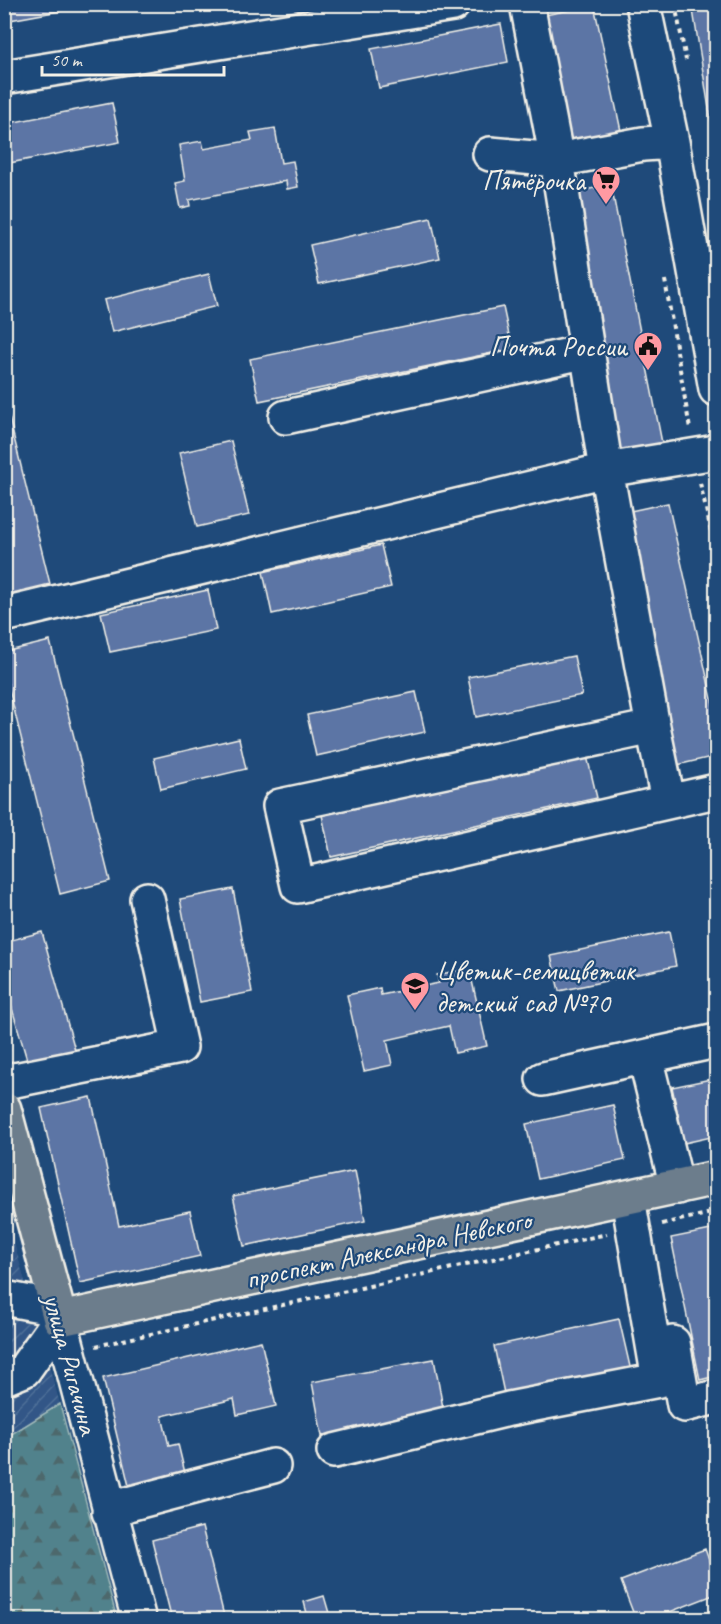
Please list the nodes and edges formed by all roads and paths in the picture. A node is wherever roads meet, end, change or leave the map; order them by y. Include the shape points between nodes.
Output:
1 (453, 4) edge
2 (527, 4) edge
3 (643, 4) edge
4 (391, 9) edge
5 (4, 77) edge
6 (672, 142) junction
7 (490, 154) dead end
8 (557, 160) junction
9 (577, 354) junction
10 (717, 389) edge
11 (286, 417) dead end
12 (717, 453) edge
13 (595, 473) junction
14 (4, 615) edge
15 (653, 727) junction
16 (717, 790) edge
17 (668, 800) junction
18 (147, 899) dead end
19 (4, 1032) edge
20 (717, 1041) edge
21 (645, 1057) junction
22 (543, 1079) dead end
23 (8, 1089) edge
24 (717, 1178) edge
25 (647, 1207) junction
26 (717, 1212) edge
27 (4, 1298) edge
28 (58, 1313) junction
29 (86, 1348) dead end
30 (4, 1378) edge
31 (717, 1397) edge
32 (334, 1451) dead end
33 (273, 1466) dead end
34 (109, 1512) junction
35 (139, 1620) edge

1 - 4 street
2 - 8 street
3 - 6 street
4 - 5 street
6 - 8 street
6 - 10 street
7 - 8 street
8 - 9 street
9 - 11 street
9 - 13 street
12 - 13 street
13 - 14 street
13 - 15 street
15 - 17 street
15 - 17 street via 280,806 298,886
16 - 17 street
18 - 23 street via 180,1047
19 - 23 path
20 - 21 street
21 - 22 street
21 - 25 street
23 - 28 main road, улица Ригачина
24 - 25 main road, проспект Александра Невского
25 - 26 path
25 - 28 main road, проспект Александра Невского
25 - 29 path
25 - 31 street via 684,1405
25 - 32 street via 659,1380 509,1409
27 - 28 street
28 - 30 street via 24,1370
28 - 34 street, улица Ригачина
33 - 34 street
34 - 35 street, улица Ригачина

